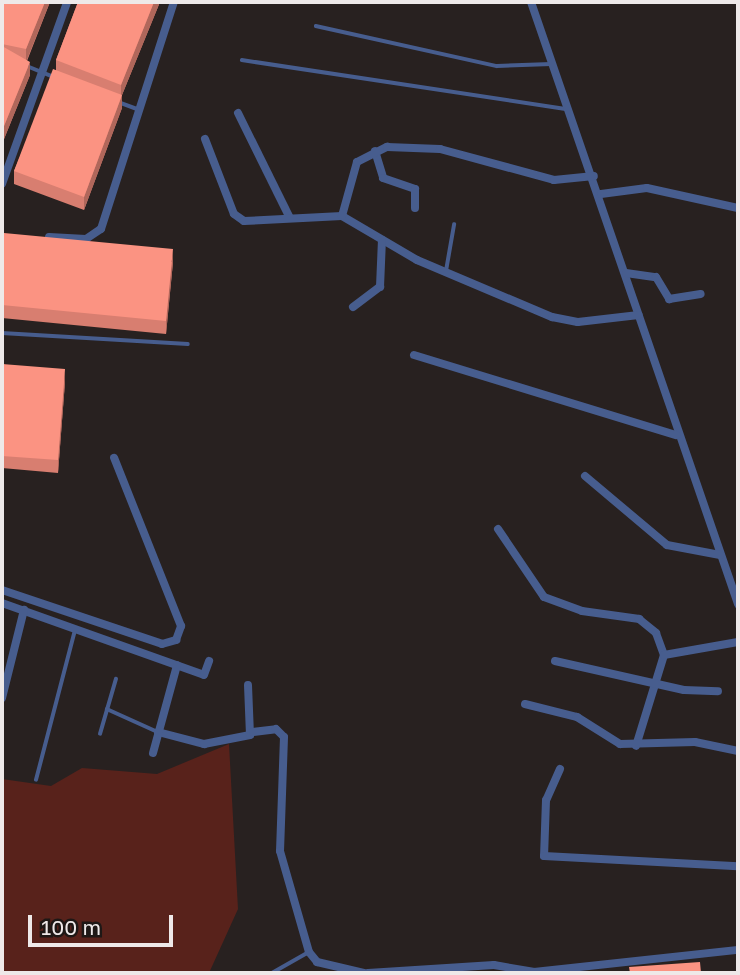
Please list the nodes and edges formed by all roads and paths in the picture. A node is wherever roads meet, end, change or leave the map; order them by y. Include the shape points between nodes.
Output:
1 (67, 2) edge
2 (174, 2) edge
3 (531, 2) edge
4 (316, 26) dead end
5 (242, 60) dead end
6 (15, 61) edge
7 (551, 64) junction
8 (41, 71) junction
9 (65, 80) edge
10 (113, 100) edge
11 (137, 109) junction
12 (568, 109) junction
13 (238, 113) dead end
14 (205, 139) dead end
15 (375, 151) junction
16 (594, 176) junction
17 (2, 184) edge
18 (600, 194) junction
19 (415, 208) dead end
20 (738, 208) edge
21 (342, 216) junction
22 (290, 218) junction
23 (454, 225) dead end
24 (38, 237) edge
25 (382, 240) junction
26 (446, 273) junction
27 (626, 273) junction
28 (701, 295) dead end
29 (353, 307) dead end
30 (639, 315) junction
31 (2, 332) edge
32 (188, 344) dead end
33 (414, 355) dead end
34 (676, 435) junction
35 (114, 458) dead end
36 (584, 476) dead end
37 (498, 530) dead end
38 (720, 555) junction
39 (2, 590) edge
40 (2, 603) edge
41 (738, 604) edge
42 (24, 610) junction
43 (75, 628) junction
44 (738, 642) edge
45 (664, 655) junction
46 (209, 661) dead end
47 (555, 661) dead end
48 (177, 665) junction
49 (116, 679) dead end
50 (656, 680) junction
51 (248, 685) dead end
52 (718, 691) dead end
53 (2, 698) edge
54 (525, 704) dead end
55 (107, 709) junction
56 (158, 732) junction
57 (253, 732) junction
58 (100, 734) dead end
59 (636, 746) junction
60 (738, 751) edge
61 (153, 753) dead end
62 (560, 769) dead end
63 (36, 780) dead end
64 (738, 866) edge
65 (738, 950) edge
66 (309, 952) junction
67 (272, 973) edge
68 (366, 973) edge

1 - 8 street
2 - 11 street
3 - 7 street
4 - 7 lane via 497,66
5 - 12 lane
6 - 8 lane
7 - 12 street
8 - 9 lane
8 - 17 street
10 - 11 lane
11 - 24 street via 101,229 86,239
12 - 16 street
13 - 22 street
14 - 22 street via 234,214 256,223
15 - 16 street via 440,149 554,180
15 - 19 street via 383,178 415,189
15 - 21 street via 352,172
16 - 18 street
18 - 20 street via 647,188
18 - 27 street
21 - 22 street
21 - 25 street
23 - 26 lane
25 - 26 street
25 - 29 street via 380,287
26 - 30 street via 552,317 579,322
27 - 28 street via 659,279 670,299
27 - 30 street
30 - 34 street
31 - 32 lane
33 - 34 street
34 - 38 street
35 - 39 street via 181,626 176,640 162,644
36 - 38 street via 667,545
37 - 45 street via 544,597 582,611 649,623
38 - 41 street
40 - 42 street
42 - 43 street
42 - 53 street
43 - 48 street
43 - 63 lane
44 - 45 street
45 - 50 street
46 - 48 street via 204,675
47 - 50 street
48 - 56 street
49 - 55 lane
50 - 52 street via 684,690
50 - 59 street
51 - 57 street
54 - 59 street via 577,717 590,731
55 - 56 lane
55 - 58 lane
56 - 57 street via 204,744
56 - 61 street
57 - 66 street via 276,729 284,737 281,851
59 - 60 street via 695,742
62 - 64 street via 546,800 544,856
65 - 68 street via 534,972 494,965
66 - 67 lane
66 - 68 street via 317,962

